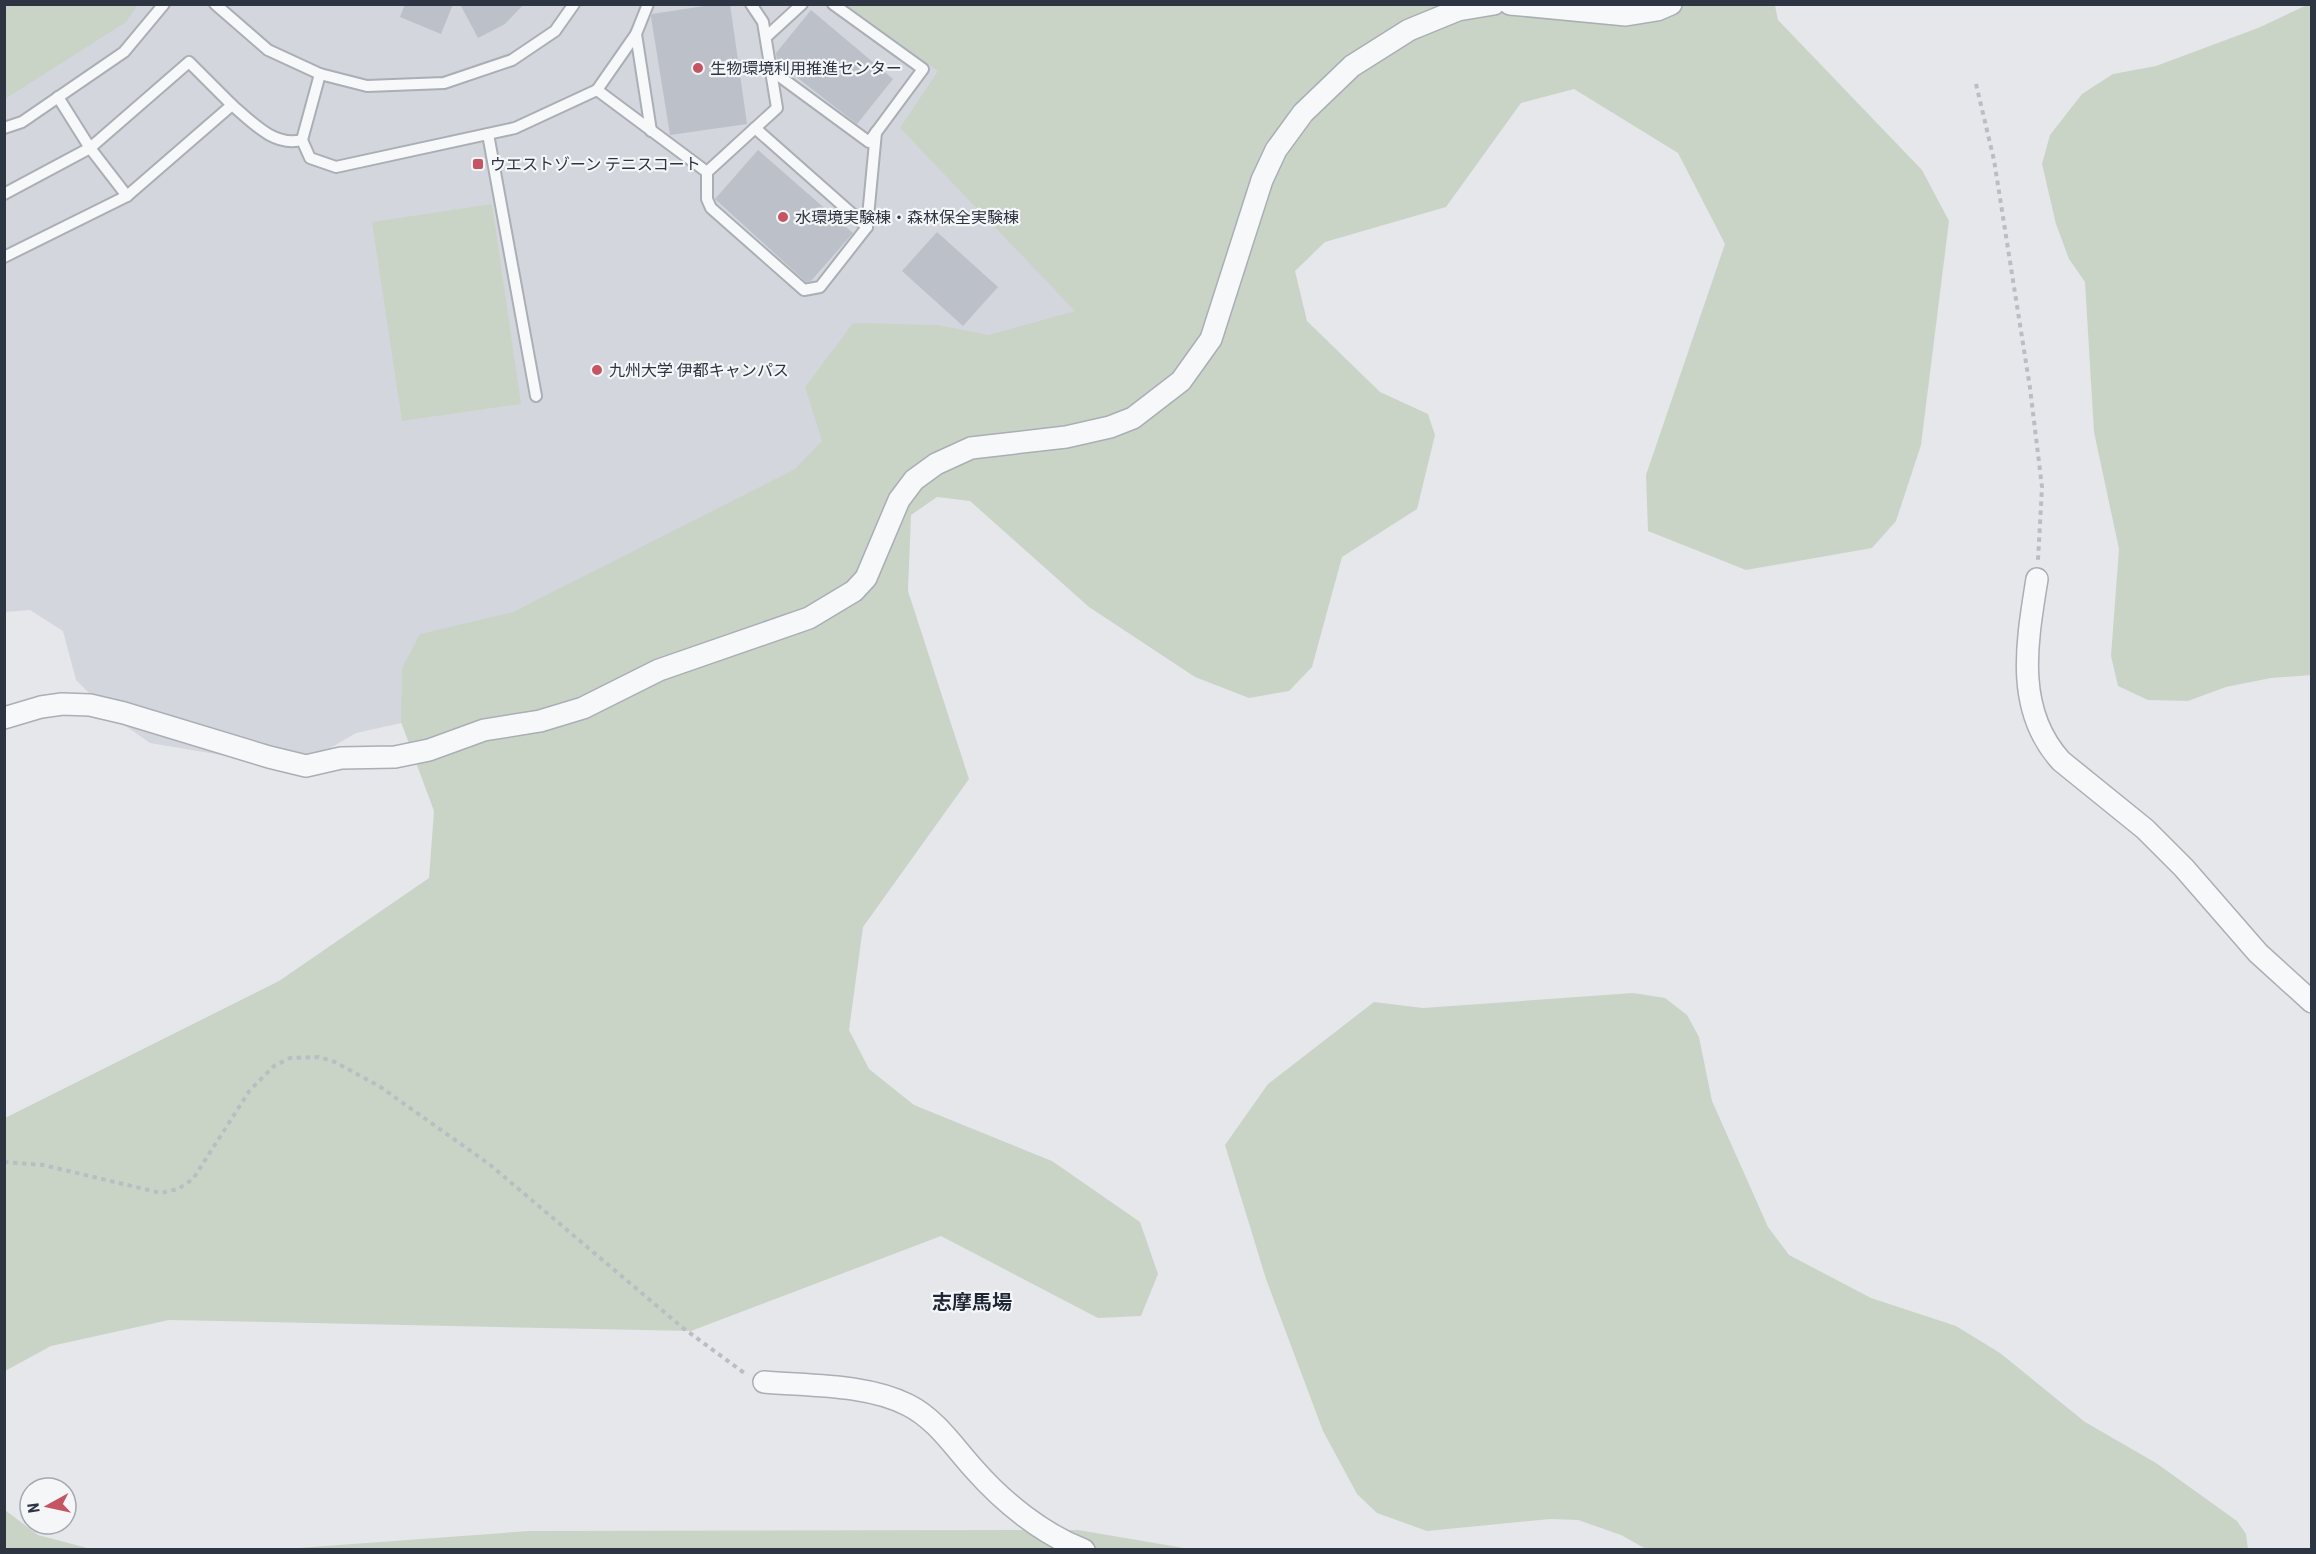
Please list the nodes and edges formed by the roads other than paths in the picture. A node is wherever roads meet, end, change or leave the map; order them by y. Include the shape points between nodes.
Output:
1 (164, 4) edge
2 (215, 4) edge
3 (574, 4) edge
4 (648, 4) edge
5 (751, 4) edge
6 (802, 4) edge
7 (833, 4) edge
8 (1494, 4) edge
9 (1510, 4) edge
10 (1671, 4) edge
11 (636, 34) junction
12 (766, 37) junction
13 (771, 70) junction
14 (320, 74) junction
15 (597, 90) junction
16 (58, 97) junction
17 (232, 105) junction
18 (4, 128) edge
19 (755, 128) junction
20 (651, 131) junction
21 (876, 132) junction
22 (488, 134) junction
23 (302, 140) junction
24 (90, 148) junction
25 (707, 172) junction
26 (4, 194) edge
27 (127, 196) junction
28 (867, 227) junction
29 (4, 257) edge
30 (536, 396) dead end
31 (2037, 579) road end
32 (4, 718) edge
33 (2312, 1002) edge
34 (764, 1382) road end
35 (1084, 1550) edge

1 - 16 lane via 124,52
2 - 14 lane via 268,50
3 - 14 lane via 555,31 512,60 444,83 367,86
4 - 11 lane
5 - 12 lane via 763,21
6 - 12 lane
7 - 21 lane via 923,69
8 - 32 street via 1458,10 1409,30 1352,66 1303,113 1276,150 1262,180 1211,339 1181,381 1133,418 1110,427 1066,437 971,448 936,464 914,480 898,500 866,578 854,591 809,618 659,670 583,708 540,721 484,730 429,750 395,757 341,758 306,766 90,705 41,707
9 - 10 street via 1626,15
11 - 15 lane
11 - 20 lane
12 - 13 lane
13 - 19 lane via 777,108
13 - 21 lane via 869,142
14 - 23 lane
15 - 20 lane
15 - 22 lane via 515,128
16 - 18 lane via 22,122
16 - 24 lane
17 - 23 lane via 271,137
17 - 24 lane via 189,62
17 - 27 lane
19 - 25 lane
19 - 28 lane
20 - 25 lane
21 - 28 lane
22 - 23 lane via 336,167 310,158
22 - 30 lane
24 - 26 lane
24 - 27 lane
25 - 28 lane via 711,208 804,290 820,287
27 - 29 lane
31 - 33 street via 2027,680 2033,717 2049,747 2145,829 2258,952
34 - 35 street via 857,1391 890,1397 910,1406 928,1419 1012,1506 1051,1534

